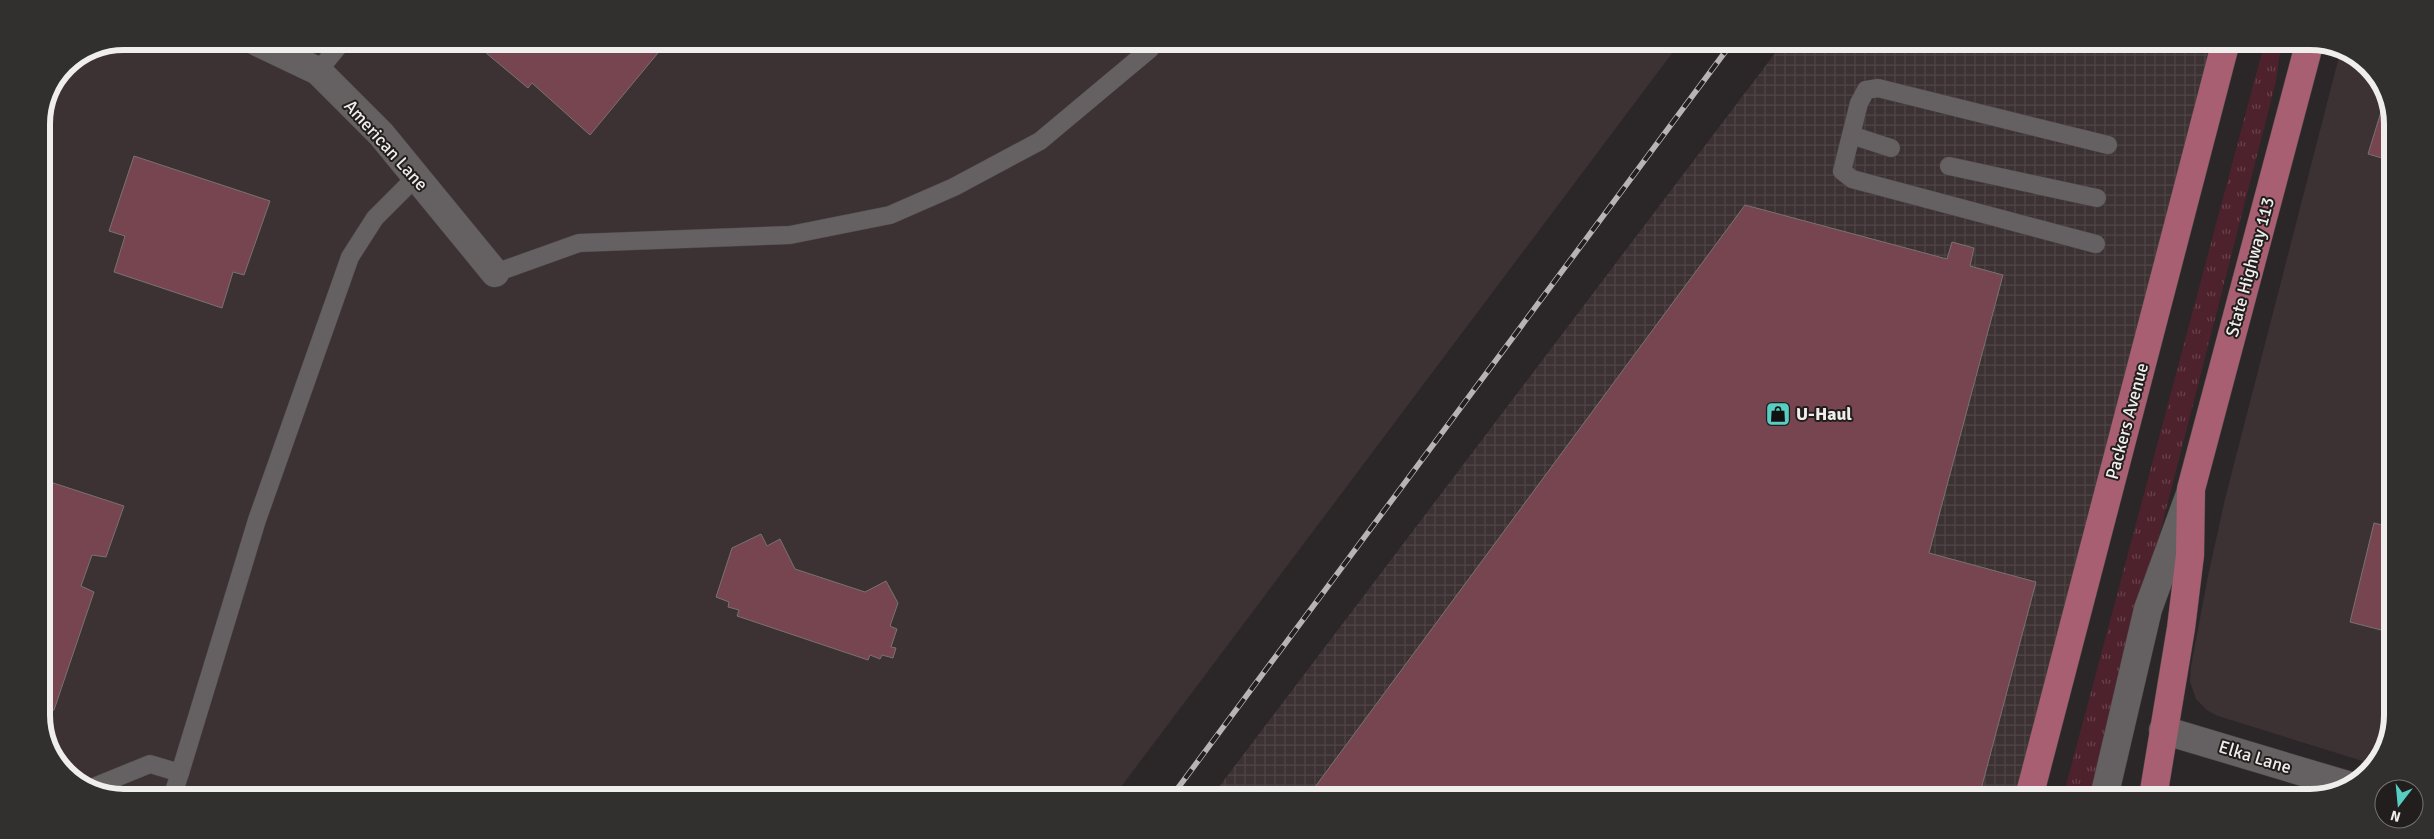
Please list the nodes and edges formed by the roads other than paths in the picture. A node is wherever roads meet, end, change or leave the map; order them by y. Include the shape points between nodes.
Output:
1 (274, 50) edge
2 (335, 50) edge
3 (1149, 50) edge
4 (2224, 50) edge
5 (2308, 50) edge
6 (318, 71) junction
7 (1851, 135) junction
8 (2108, 144) dead end
9 (1891, 148) dead end
10 (1949, 166) dead end
11 (416, 177) junction
12 (2097, 198) dead end
13 (2096, 244) dead end
14 (495, 273) joint
15 (2192, 489) junction
16 (2163, 730) junction
17 (180, 773) junction
18 (2339, 783) edge
19 (99, 785) edge
20 (175, 789) edge
21 (2031, 789) edge
22 (2106, 789) edge
23 (2154, 789) edge

1 - 6 street, American Lane
2 - 6 lane
3 - 14 lane via 1040,141 954,187 890,215 790,235 579,244
4 - 21 main road, Packers Avenue
5 - 15 main road, State Highway 113
6 - 11 street, American Lane via 381,134
7 - 8 lane via 1859,103 1866,90 1878,88
7 - 9 lane
7 - 13 lane via 1842,171 1852,179
10 - 12 lane
11 - 14 street, American Lane
11 - 17 lane via 374,218 350,257 257,520
15 - 16 main road, State Highway 113 via 2190,555
15 - 22 street via 2148,609
16 - 18 street, Elka Lane
16 - 23 main road, State Highway 113
17 - 19 lane via 150,764
17 - 20 lane

